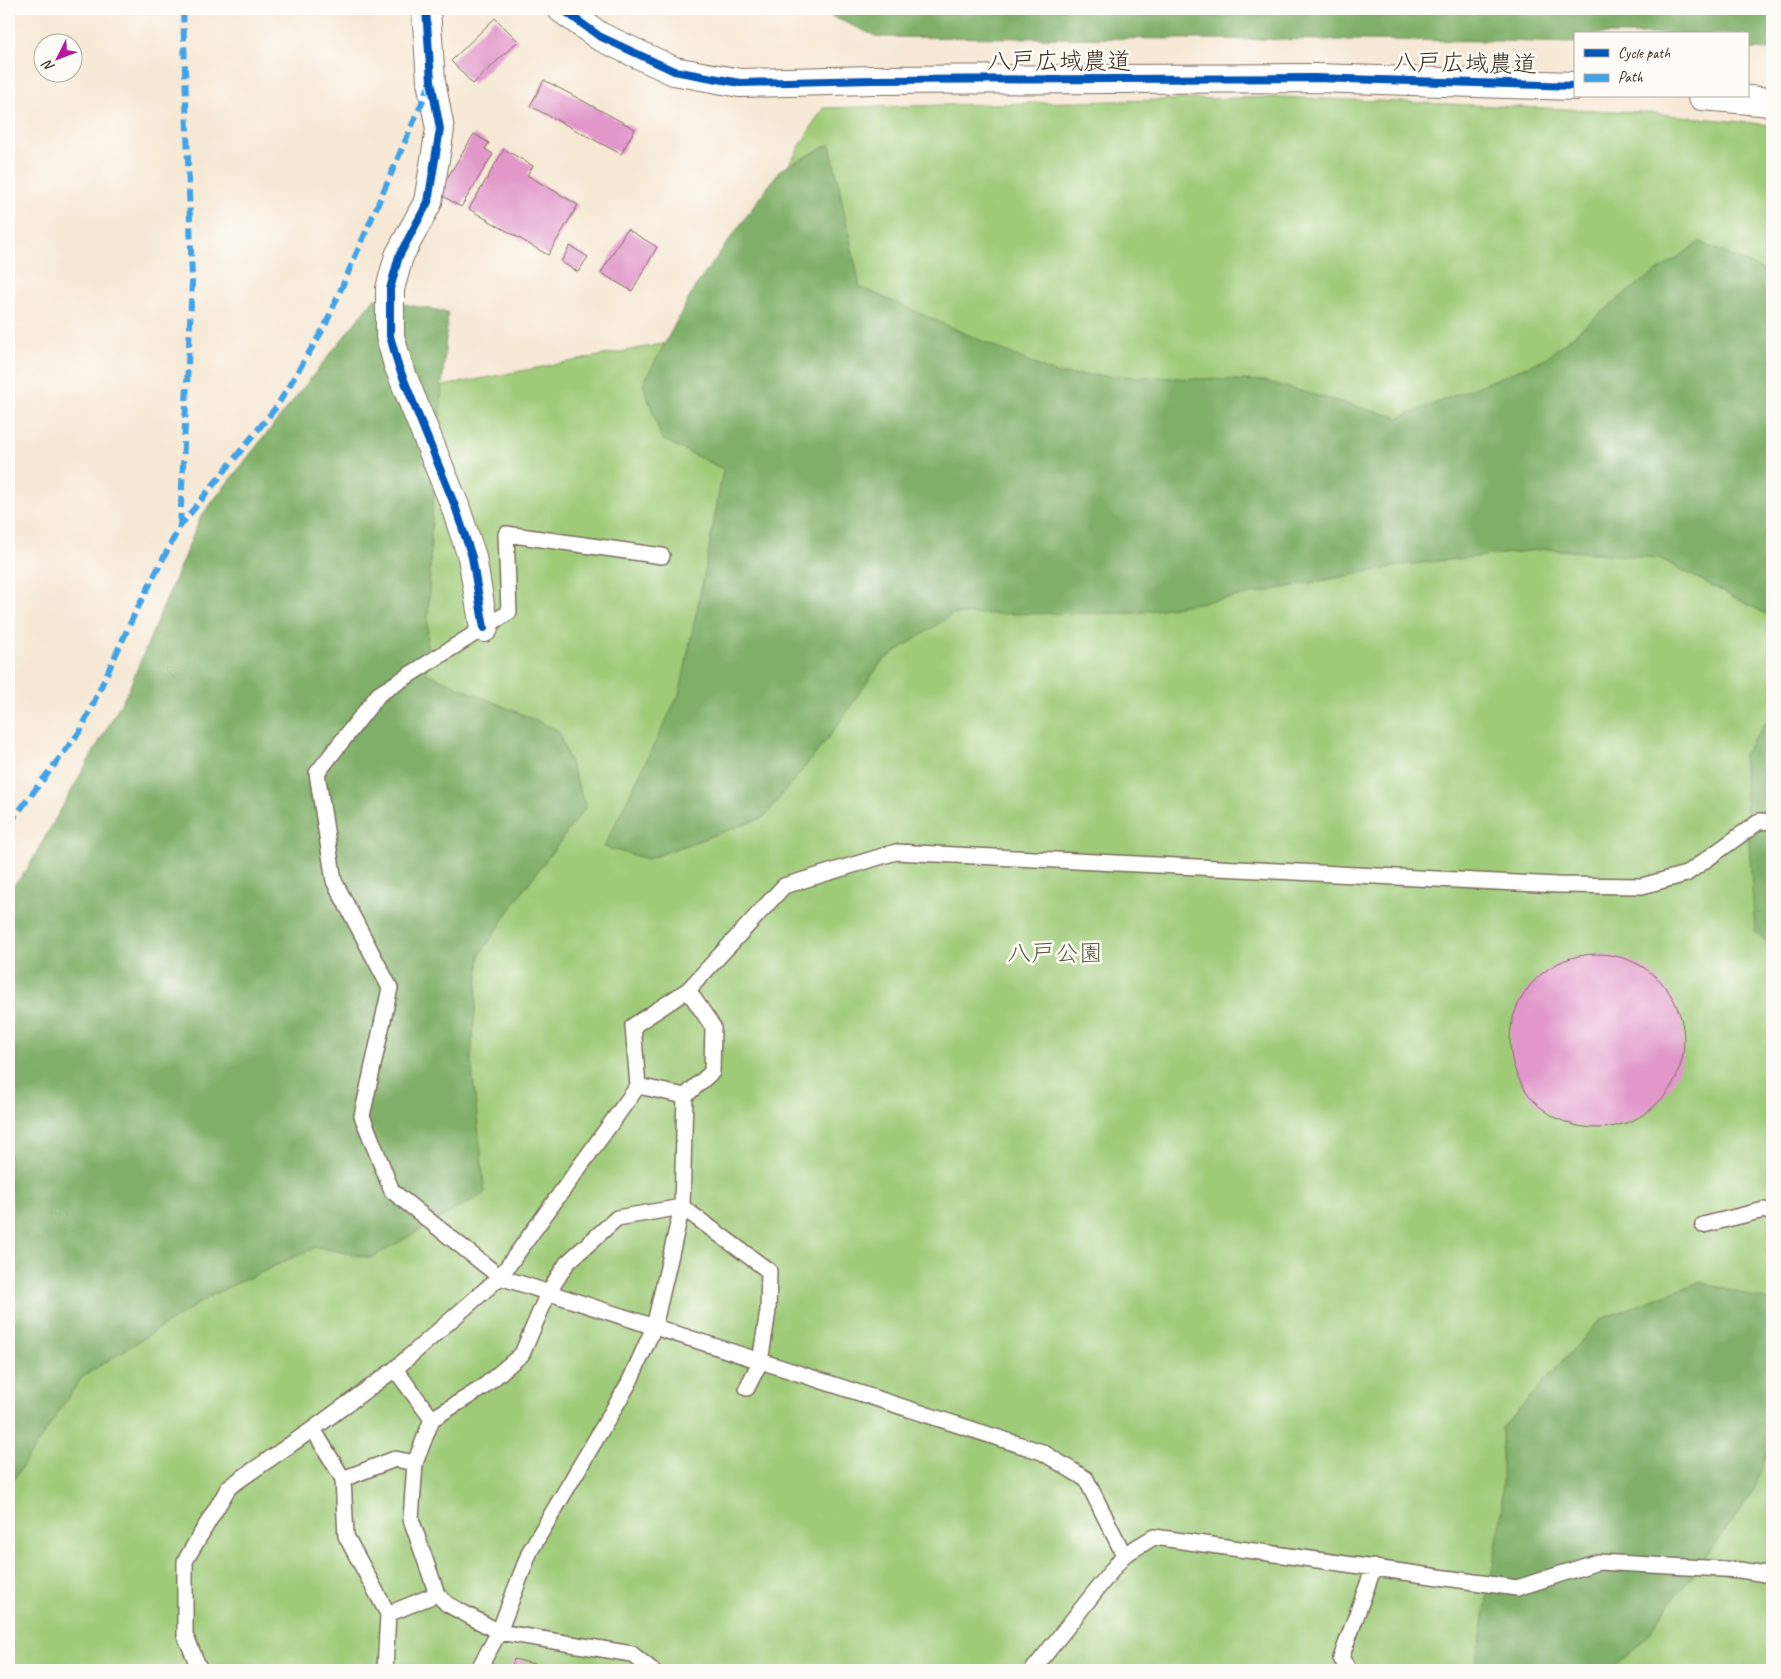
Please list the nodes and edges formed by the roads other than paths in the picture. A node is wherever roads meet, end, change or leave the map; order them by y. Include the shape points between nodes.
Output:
1 (426, 9) edge
2 (562, 9) edge
3 (1574, 86) edge
4 (1725, 98) edge
5 (1772, 102) edge
6 (662, 556) dead end
7 (484, 628) junction
8 (1772, 822) edge
9 (688, 990) junction
10 (638, 1086) junction
11 (685, 1096) junction
12 (682, 1207) junction
13 (1772, 1213) edge
14 (1703, 1225) dead end
15 (500, 1277) junction
16 (548, 1293) junction
17 (654, 1327) junction
18 (760, 1362) junction
19 (395, 1370) junction
20 (747, 1388) dead end
21 (432, 1419) junction
22 (313, 1429) junction
23 (415, 1463) junction
24 (343, 1479) junction
25 (1124, 1554) junction
26 (1374, 1567) junction
27 (1772, 1575) edge
28 (437, 1594) junction
29 (388, 1614) junction
30 (499, 1632) junction
31 (200, 1670) edge
32 (385, 1670) edge
33 (478, 1670) edge
34 (652, 1670) edge
35 (1033, 1670) edge
36 (1349, 1670) edge

1 - 7 street via 431,81 440,129 428,202 399,256 390,289 390,336 398,365 472,557
2 - 3 street, 八戸広域農道 via 600,36 674,71 740,83 1315,78
4 - 5 street
6 - 7 lane via 506,534 509,612
7 - 15 lane via 379,694 317,773 334,881 390,988 362,1116 392,1191
8 - 9 lane via 1760,822 1686,874 1642,886 1557,885 896,852 784,886
9 - 10 lane via 633,1026
9 - 11 lane via 713,1027 713,1045 712,1072
10 - 11 lane
10 - 15 lane
11 - 12 lane
12 - 16 lane via 617,1218 568,1263
12 - 17 lane
12 - 18 lane via 770,1271
13 - 14 lane via 1764,1210
15 - 16 lane
15 - 19 lane
16 - 17 lane
16 - 21 lane via 522,1354 482,1388
17 - 18 lane
17 - 30 lane via 629,1383 530,1551
18 - 20 lane
18 - 25 lane via 1042,1452 1086,1479
19 - 21 lane
19 - 22 lane
21 - 23 lane
22 - 24 lane
22 - 31 lane via 229,1487 185,1561 185,1635
23 - 24 lane via 395,1458
23 - 28 lane via 411,1519
24 - 29 lane via 346,1536
25 - 26 lane via 1154,1537
25 - 35 lane
26 - 27 lane via 1517,1588 1598,1562 1740,1570
26 - 36 lane via 1341,1658
28 - 29 lane
28 - 30 lane via 447,1604
29 - 32 lane
30 - 33 lane
30 - 34 lane via 632,1654

